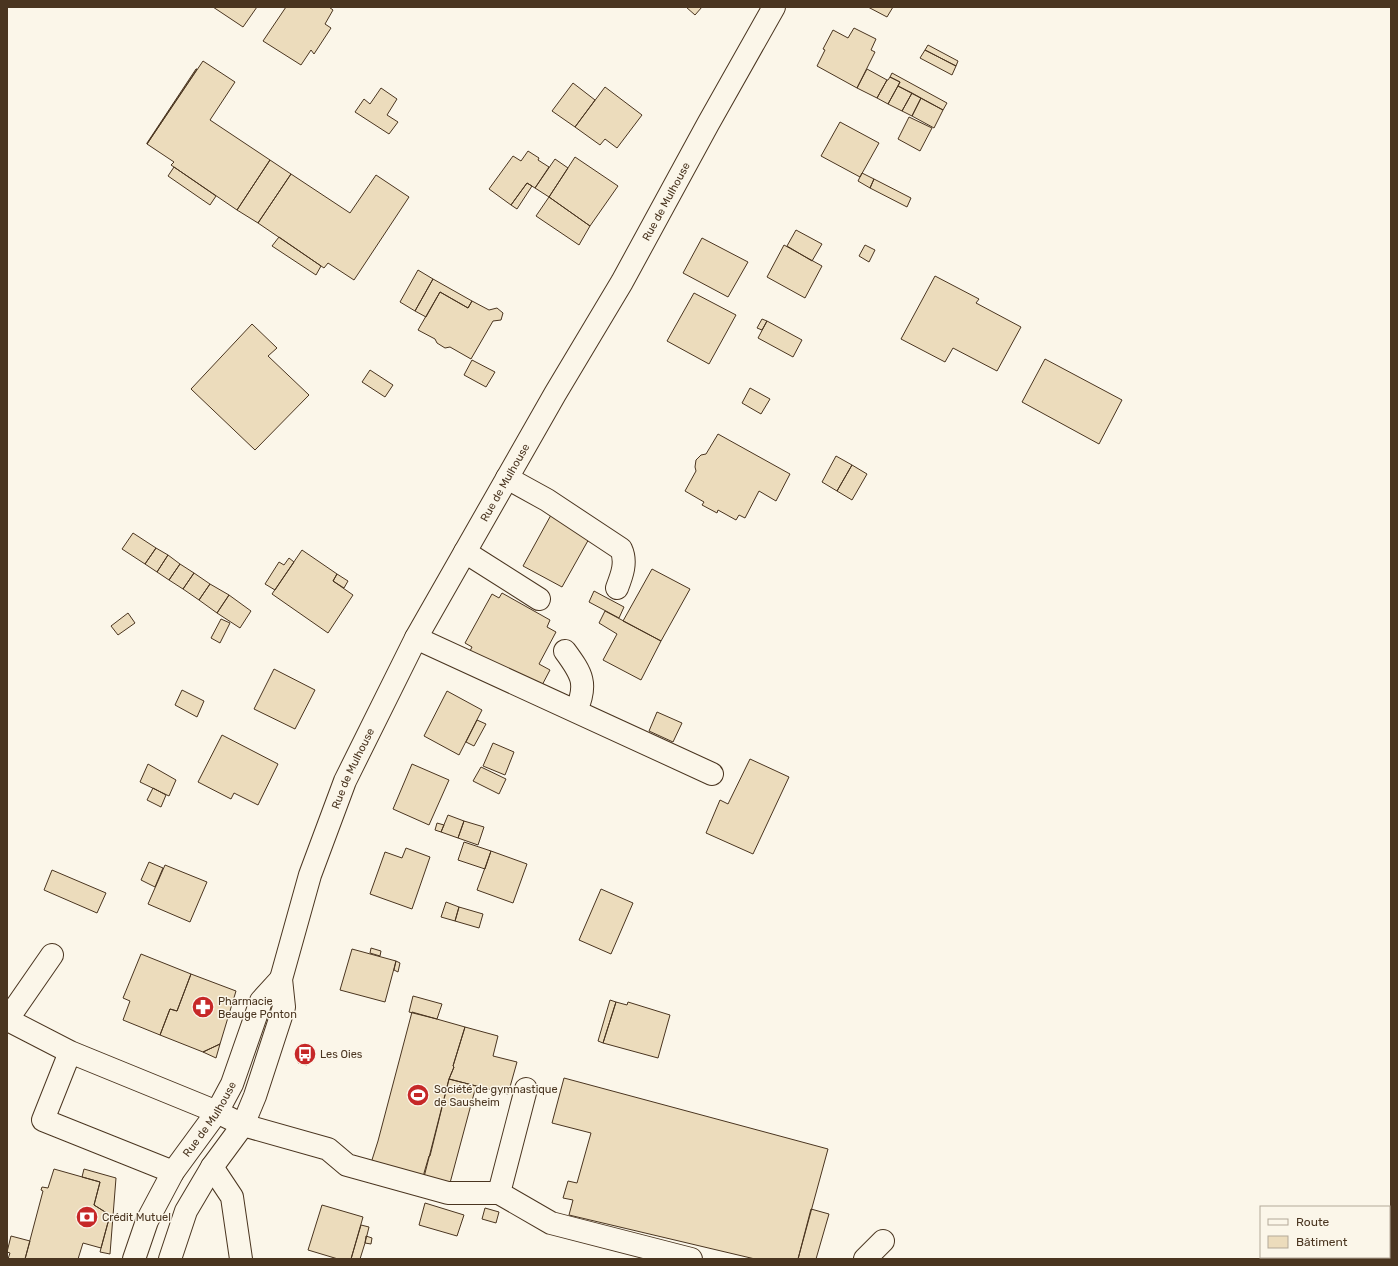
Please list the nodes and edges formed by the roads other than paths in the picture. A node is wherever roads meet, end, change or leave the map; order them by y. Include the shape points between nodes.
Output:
1 (774, 7) edge
2 (508, 478) junction
3 (465, 552) junction
4 (617, 588) dead end
5 (539, 599) dead end
6 (416, 638) junction
7 (565, 651) dead end
8 (576, 712) junction
9 (712, 774) dead end
10 (52, 955) dead end
11 (281, 979) junction
12 (7, 1020) edge
13 (70, 1052) junction
14 (526, 1089) dead end
15 (217, 1112) junction
16 (243, 1125) junction
17 (212, 1167) junction
18 (173, 1172) junction
19 (500, 1193) junction
20 (883, 1241) dead end
21 (134, 1259) edge
22 (170, 1259) edge
23 (241, 1259) edge
24 (691, 1259) edge
25 (866, 1259) edge

1 - 2 main road, Rue de Mulhouse via 622,282
2 - 3 main road, Rue de Mulhouse
2 - 4 main road via 547,500 620,549 624,556 624,565
3 - 5 main road
3 - 6 main road, Rue de Mulhouse
6 - 8 main road
6 - 11 main road, Rue de Mulhouse via 345,781 310,875
7 - 8 main road via 578,669 582,687 582,698
8 - 9 main road
10 - 12 main road
11 - 15 main road, Rue de Mulhouse via 261,1001 232,1084
11 - 16 main road, Rue de Mulhouse via 284,1007
12 - 13 main road
13 - 15 main road
13 - 18 main road via 43,1120
14 - 19 main road
15 - 16 main road
15 - 18 main road, Rue de Mulhouse
16 - 17 main road, Rue de Mulhouse
16 - 19 main road via 328,1148 347,1165 448,1192
17 - 22 main road, Rue de Mulhouse via 186,1212
17 - 23 main road via 232,1197
18 - 21 main road, Rue de Mulhouse via 147,1221
19 - 24 main road via 551,1223
20 - 25 main road

